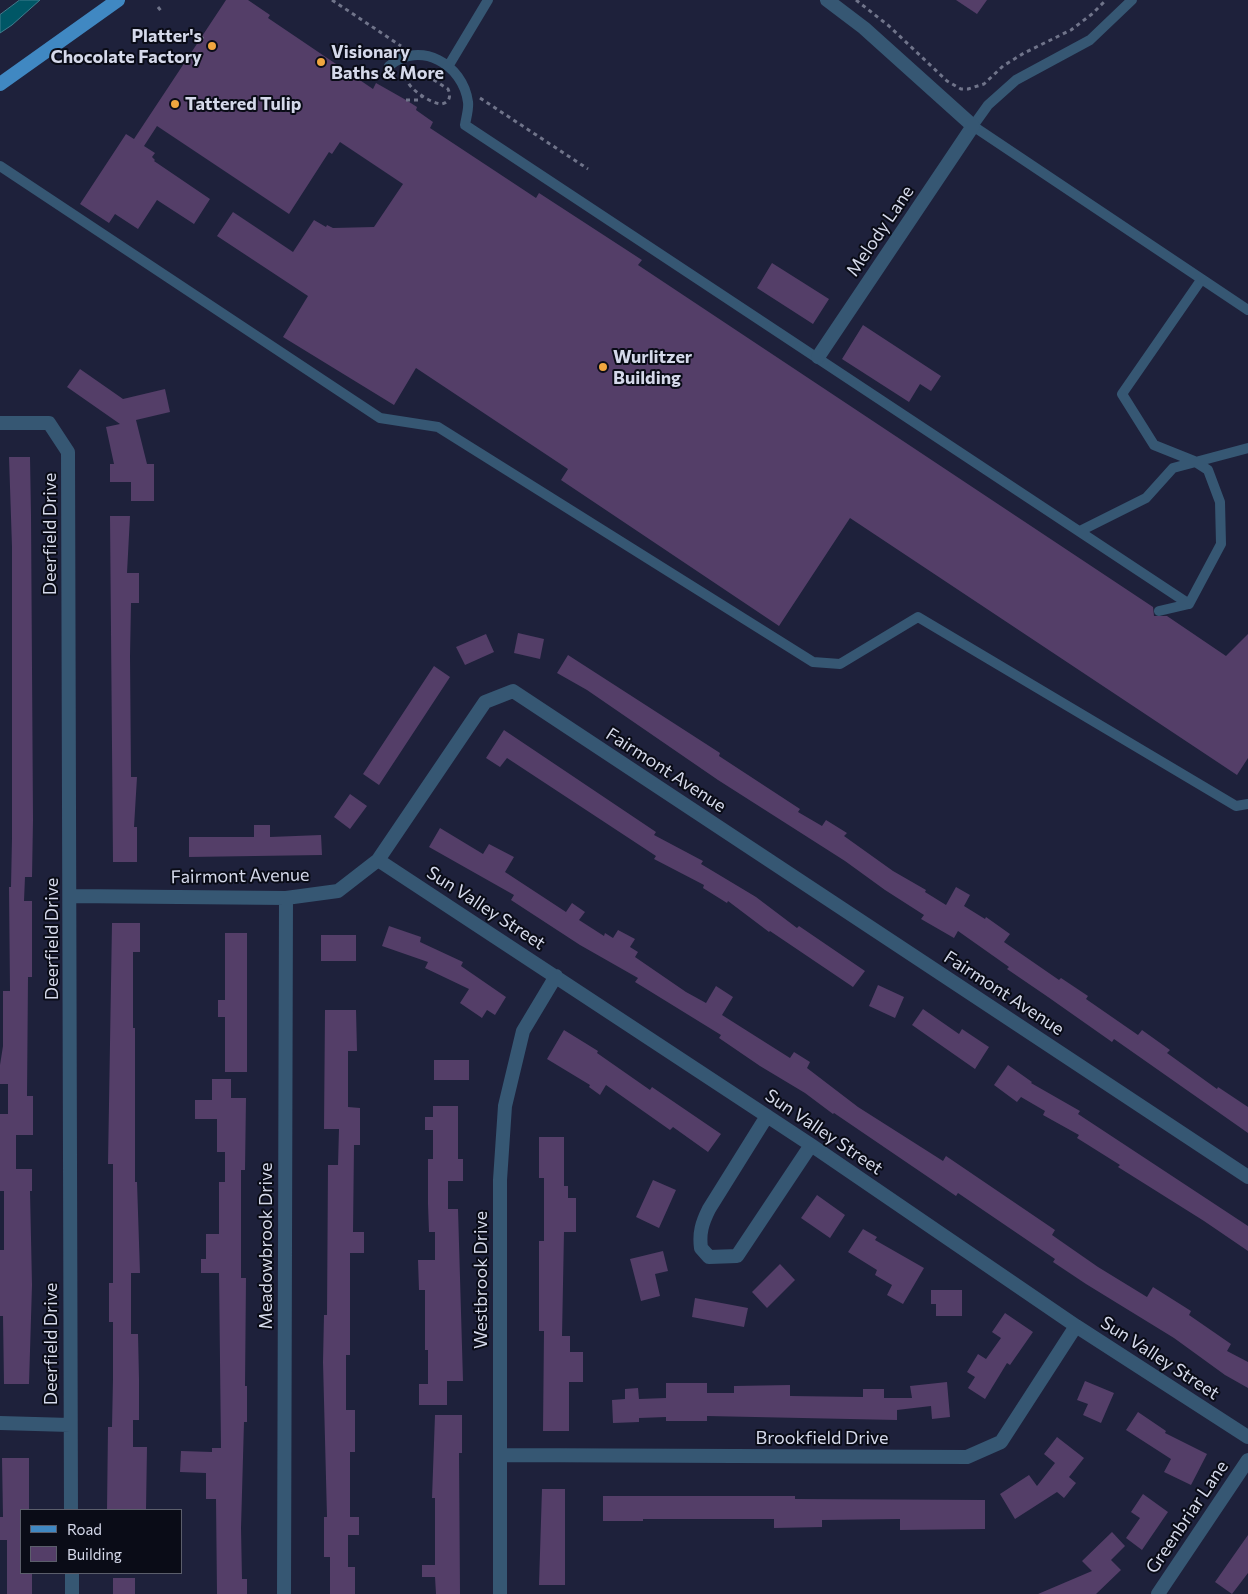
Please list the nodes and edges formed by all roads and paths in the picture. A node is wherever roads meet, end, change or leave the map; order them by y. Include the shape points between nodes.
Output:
1 (118, 0) edge
2 (332, 0) edge
3 (488, 0) edge
4 (827, 0) edge
5 (856, 0) edge
6 (1106, 0) edge
7 (1132, 0) edge
8 (158, 7) dead end
9 (161, 11) dead end
10 (406, 57) junction
11 (449, 65) junction
12 (390, 66) dead end
13 (412, 71) junction
14 (0, 84) edge
15 (423, 94) junction
16 (450, 96) junction
17 (466, 96) junction
18 (406, 100) dead end
19 (973, 126) junction
20 (0, 166) edge
21 (588, 170) dead end
22 (1201, 280) junction
23 (1248, 310) edge
24 (818, 357) junction
25 (0, 423) edge
26 (1248, 448) edge
27 (1194, 461) junction
28 (1080, 531) junction
29 (1189, 604) junction
30 (1159, 611) dead end
31 (1248, 804) edge
32 (378, 860) junction
33 (71, 896) junction
34 (286, 898) junction
35 (556, 976) junction
36 (767, 1116) junction
37 (811, 1145) junction
38 (1248, 1177) edge
39 (1076, 1326) junction
40 (0, 1423) edge
41 (70, 1425) junction
42 (1248, 1437) edge
43 (501, 1455) junction
44 (1248, 1460) edge
45 (71, 1509) edge
46 (72, 1574) edge
47 (72, 1594) edge
48 (284, 1594) edge
49 (500, 1594) edge
50 (1158, 1594) edge

1 - 14 main road
2 - 10 path via 401,46
3 - 11 lane
4 - 19 street via 864,28
5 - 6 path via 889,26 947,81 968,89 984,84 1024,52 1071,30
7 - 19 lane via 1090,40 1016,80 988,105
8 - 9 path
10 - 11 lane via 422,54
10 - 12 lane
10 - 13 path
11 - 17 lane
13 - 15 path via 408,75 408,84
13 - 16 path via 420,71 448,89
15 - 16 path via 439,104 446,103
15 - 18 path via 419,100
16 - 17 path
17 - 21 path via 478,97
17 - 24 lane via 465,125
19 - 22 lane
19 - 24 street, Melody Lane
20 - 31 lane via 380,418 438,427 813,662 840,664 918,617 1236,806
22 - 23 lane
22 - 27 lane via 1122,394 1154,445
24 - 28 lane
25 - 33 street, Deerfield Drive via 49,423 68,452
26 - 27 lane
27 - 28 lane via 1173,468 1146,498
27 - 29 lane via 1208,470 1220,502 1221,544
28 - 29 lane
29 - 30 lane
32 - 34 street, Fairmont Avenue via 338,891
32 - 35 street, Sun Valley Street
32 - 38 street, Fairmont Avenue via 485,702 513,691
33 - 34 street, Fairmont Avenue
33 - 41 street, Deerfield Drive
34 - 48 street, Meadowbrook Drive
35 - 36 street, Sun Valley Street
35 - 43 street, Westbrook Drive via 523,1031 504,1106 500,1180
36 - 37 street, Sun Valley Street
36 - 37 street via 708,1209 699,1235 701,1248 709,1256 737,1256
37 - 39 street, Sun Valley Street
39 - 42 street, Sun Valley Street
39 - 43 street, Brookfield Drive via 1002,1442 967,1457
40 - 41 street
41 - 45 street, Deerfield Drive
43 - 49 street, Westbrook Drive
44 - 50 street, Greenbriar Lane
46 - 47 street

